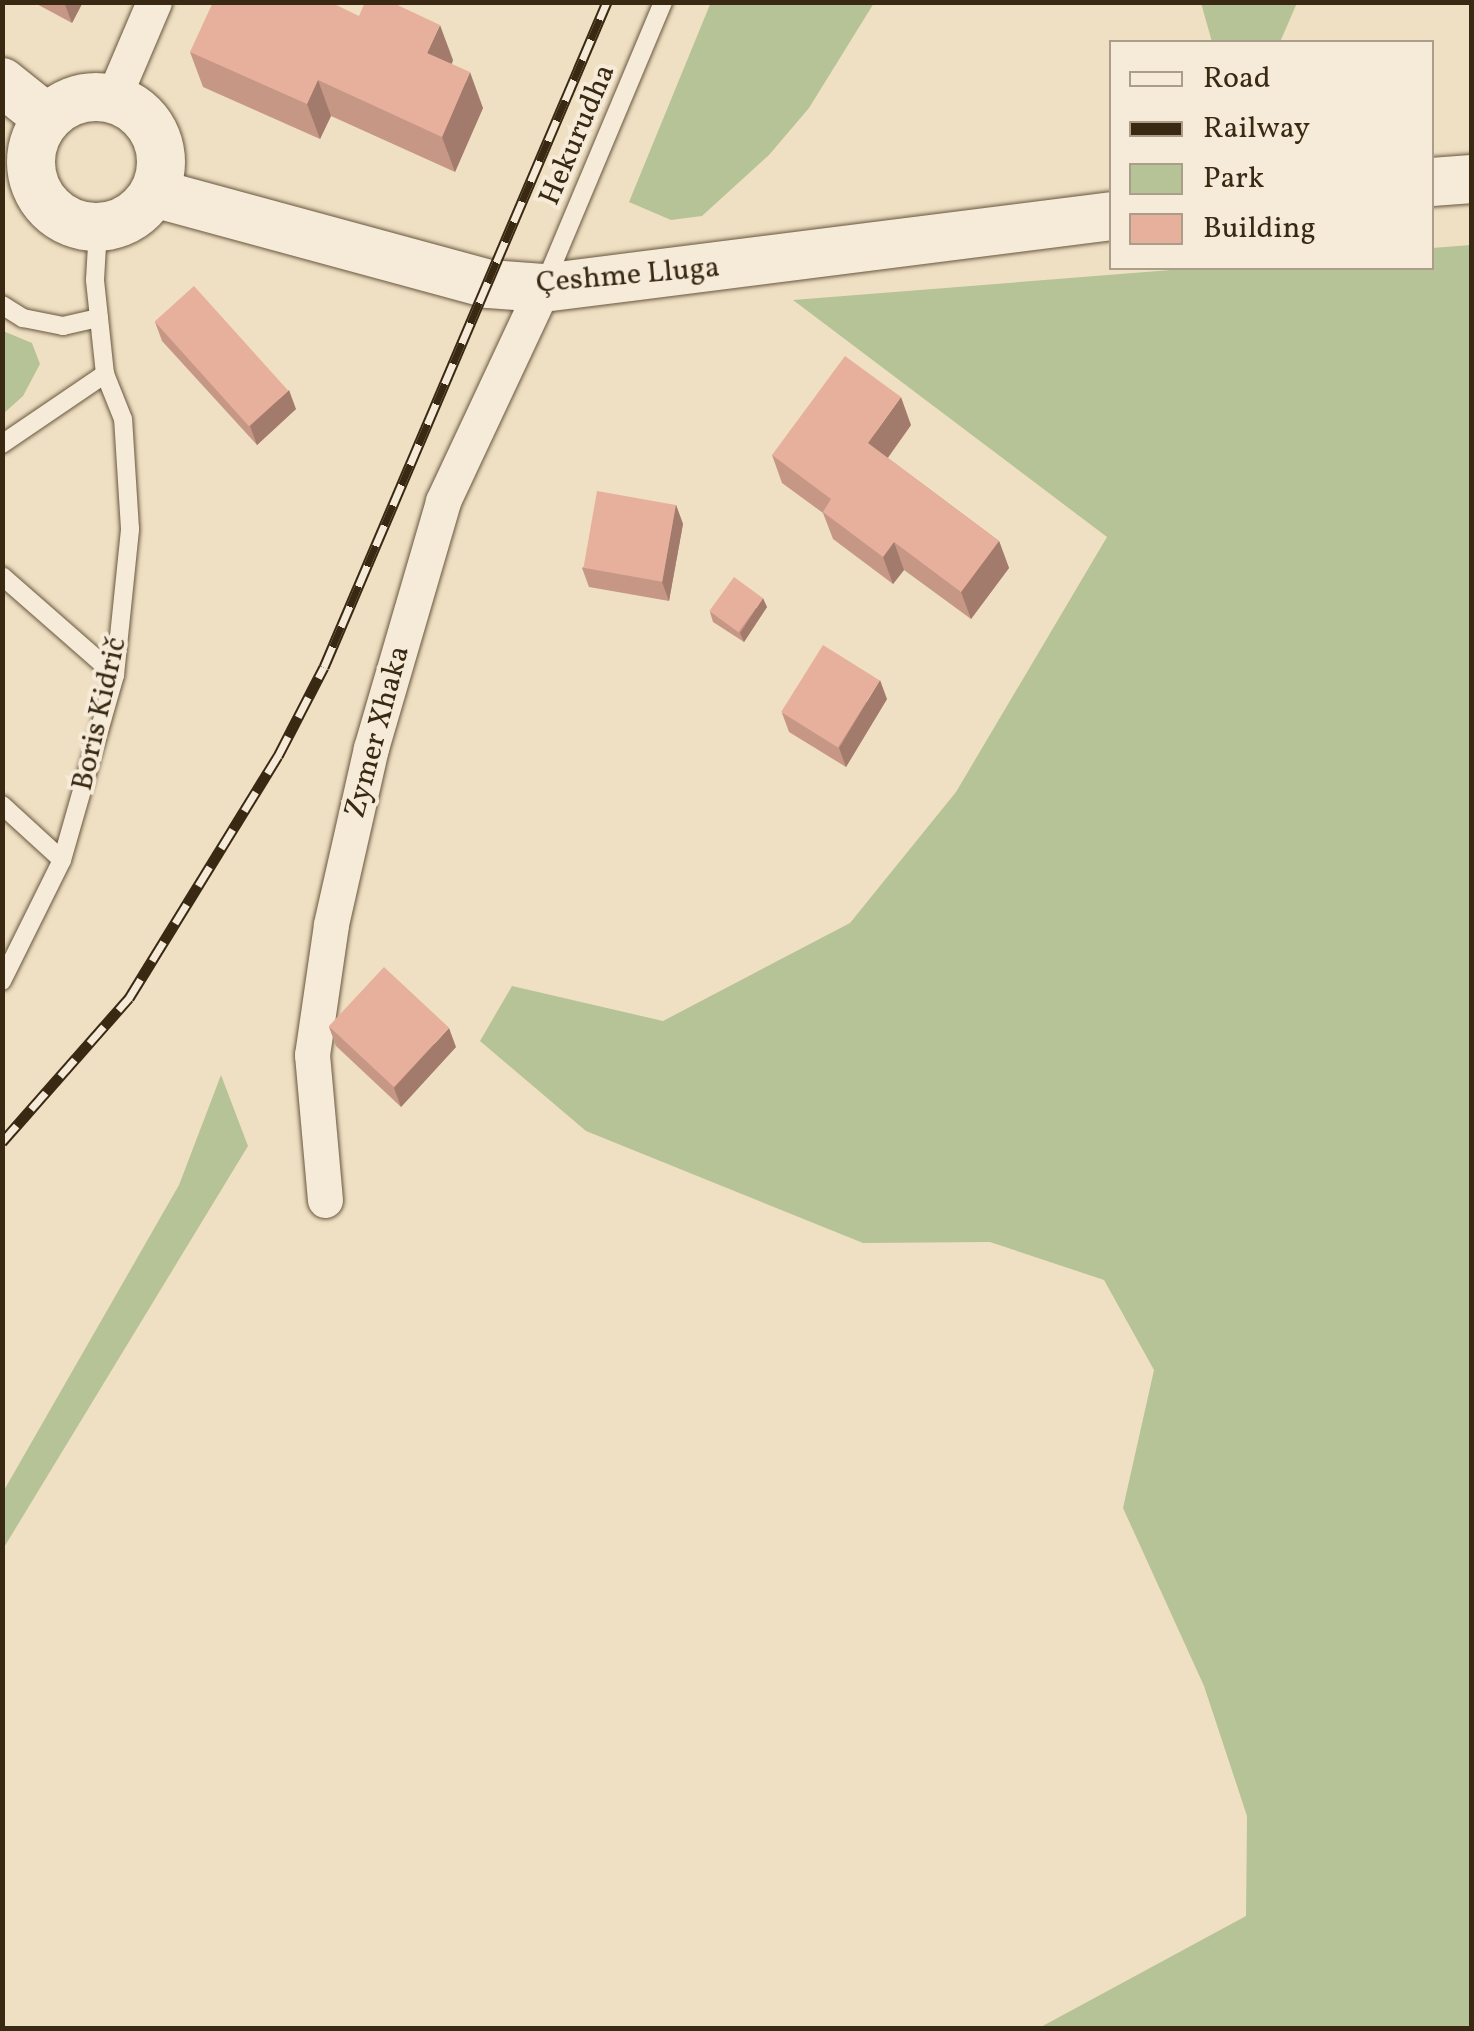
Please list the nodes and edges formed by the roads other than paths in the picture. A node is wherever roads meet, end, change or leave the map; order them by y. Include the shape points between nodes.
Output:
1 (154, 2) edge
2 (664, 2) edge
3 (2, 82) edge
4 (113, 98) junction
5 (47, 118) junction
6 (1472, 179) edge
7 (1434, 182) edge
8 (154, 193) junction
9 (1109, 216) edge
10 (98, 228) junction
11 (543, 288) junction
12 (2, 305) edge
13 (99, 318) junction
14 (105, 374) junction
15 (2, 444) edge
16 (2, 576) edge
17 (115, 675) junction
18 (2, 805) edge
19 (62, 860) junction
20 (2, 981) edge
21 (325, 1200) dead end

1 - 4 street
2 - 11 lane, Hekurudha
3 - 5 main road
4 - 5 main road via 77,98
4 - 8 main road via 153,128 162,160
5 - 10 main road via 32,150 34,186 55,214
6 - 7 main road
8 - 10 main road via 121,223
8 - 11 main road, Çeshme Lluga via 489,284
9 - 11 main road, Çeshme Lluga
10 - 13 lane, Boris Kidrič
11 - 21 street, Zymer Xhaka via 489,391 443,501 371,748 331,924 312,1055
12 - 13 lane via 23,318 63,326
13 - 14 lane, Boris Kidrič
14 - 15 lane
14 - 17 lane, Boris Kidrič via 122,419 130,529
16 - 17 lane
17 - 19 lane, Boris Kidrič
18 - 19 lane
19 - 20 lane, Boris Kidrič

